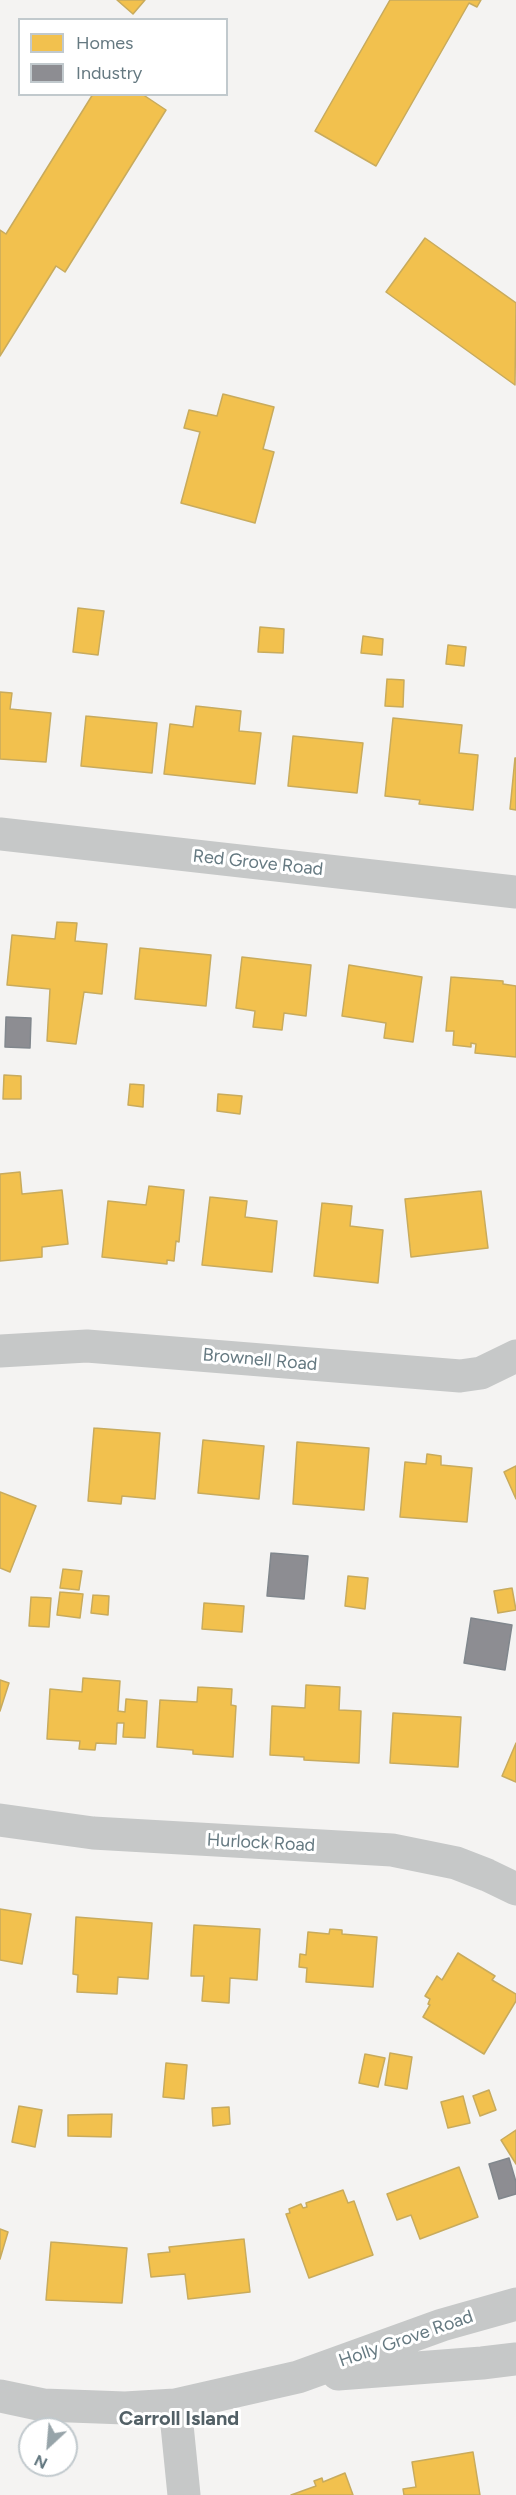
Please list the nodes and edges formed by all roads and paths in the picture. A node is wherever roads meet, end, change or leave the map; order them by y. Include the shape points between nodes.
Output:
1 (0, 834) edge
2 (516, 892) edge
3 (0, 1351) edge
4 (516, 1356) edge
5 (0, 1820) edge
6 (516, 1890) edge
7 (516, 2304) edge
8 (516, 2359) edge
9 (297, 2377) junction
10 (0, 2396) edge
11 (176, 2405) junction
12 (184, 2495) edge

1 - 2 street, Red Grove Road
3 - 4 street, Brownell Road via 87,1346 460,1376 481,1373
5 - 6 street, Hurlock Road via 93,1833 392,1850 456,1863
7 - 9 street, Holly Grove Road via 442,2325
8 - 9 street, Holly Grove Road
9 - 11 street, Holly Grove Road
10 - 11 street, Holly Grove Road via 43,2405
11 - 12 street

